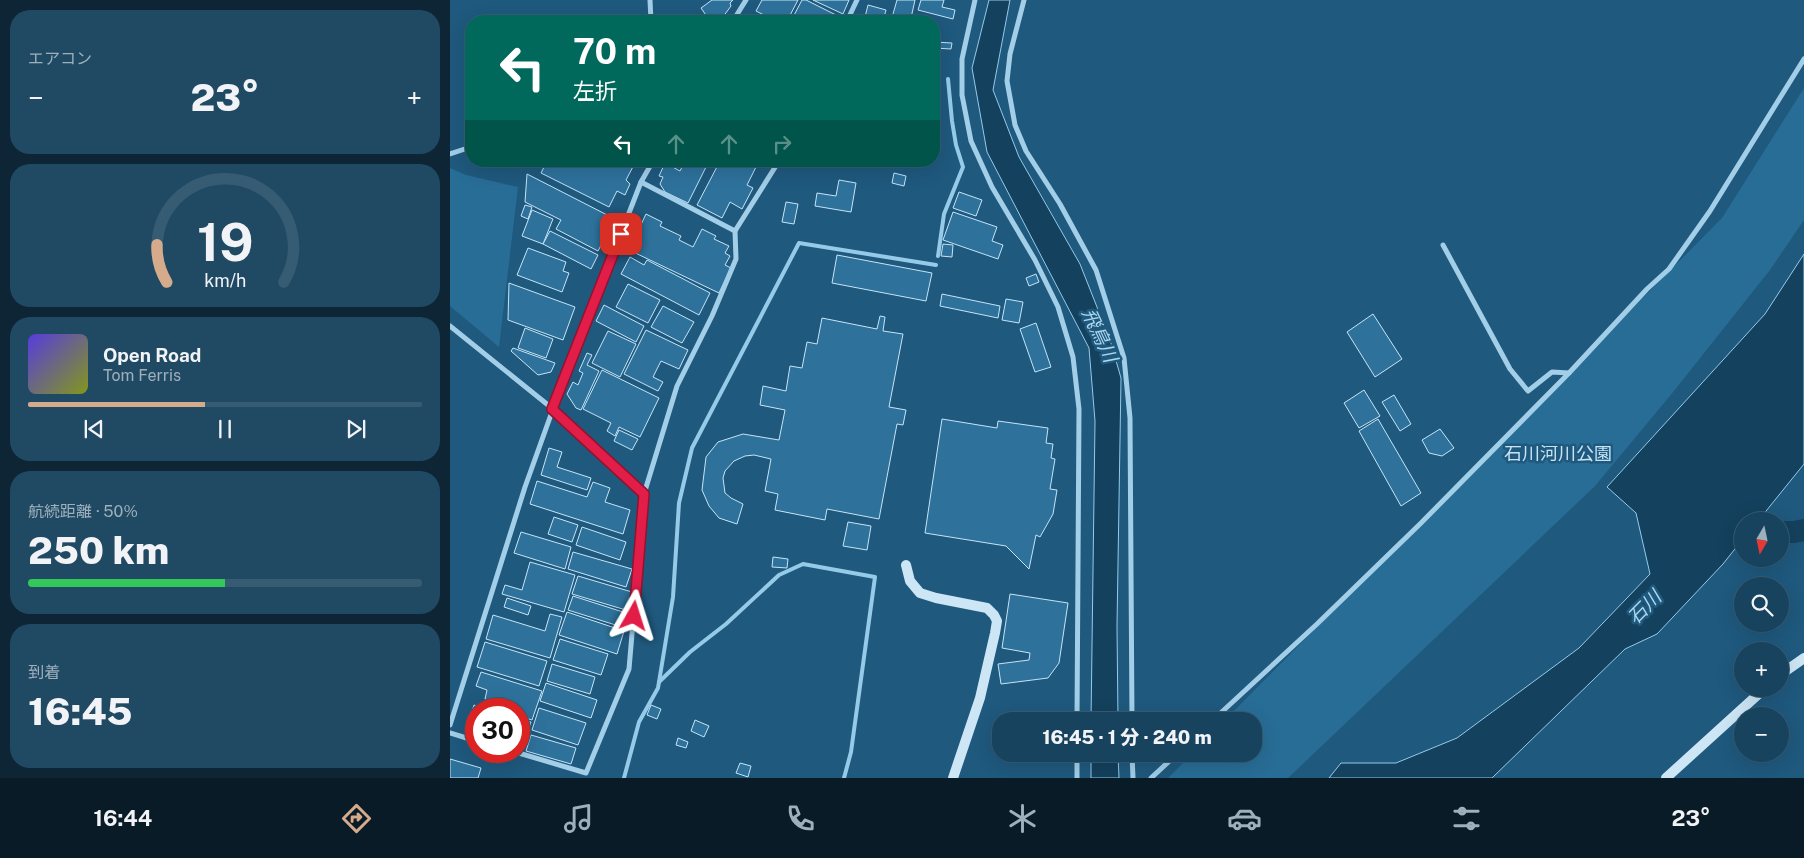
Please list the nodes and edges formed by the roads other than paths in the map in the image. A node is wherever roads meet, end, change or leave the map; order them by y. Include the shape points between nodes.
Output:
1 (650, 0) edge
2 (746, 0) edge
3 (857, 0) edge
4 (975, 0) edge
5 (1024, 0) edge
6 (651, 15) edge
7 (737, 15) edge
8 (850, 15) edge
9 (1804, 59) edge
10 (465, 149) edge
11 (450, 154) edge
12 (650, 167) edge
13 (775, 167) edge
14 (641, 182) junction
15 (734, 230) junction
16 (1443, 245) dead end
17 (450, 326) edge
18 (1569, 373) junction
19 (552, 409) junction
20 (644, 494) junction
21 (906, 565) dead end
22 (1804, 658) edge
23 (1789, 669) edge
24 (1755, 697) edge
25 (1077, 712) edge
26 (1132, 712) edge
27 (1222, 712) edge
28 (450, 725) edge
29 (450, 733) edge
30 (465, 738) edge
31 (530, 756) edge
32 (1077, 762) edge
33 (1132, 762) edge
34 (1168, 762) edge
35 (953, 778) edge
36 (1077, 778) edge
37 (1133, 778) edge
38 (1151, 778) edge
39 (1666, 778) edge

1 - 6 street
2 - 7 street
3 - 8 street
4 - 25 street via 962,59 962,95 971,141 992,187 1035,260 1054,300 1073,357 1079,409
5 - 26 street via 1010,54 1008,81 1015,125 1026,151 1096,270 1124,358 1130,418
9 - 18 street via 1710,211 1669,269
10 - 11 street
12 - 14 street
13 - 15 street
14 - 15 street
14 - 19 street
15 - 20 street via 736,259 677,386
16 - 18 street via 1510,369 1528,391 1552,372
17 - 19 street
18 - 27 street via 1318,624
19 - 20 street
19 - 28 street
20 - 31 street via 629,669 586,773
21 - 35 street via 910,581 920,593 987,608 996,621 980,698
22 - 23 street
24 - 39 street
29 - 30 street
32 - 36 street
33 - 37 street
34 - 38 street

